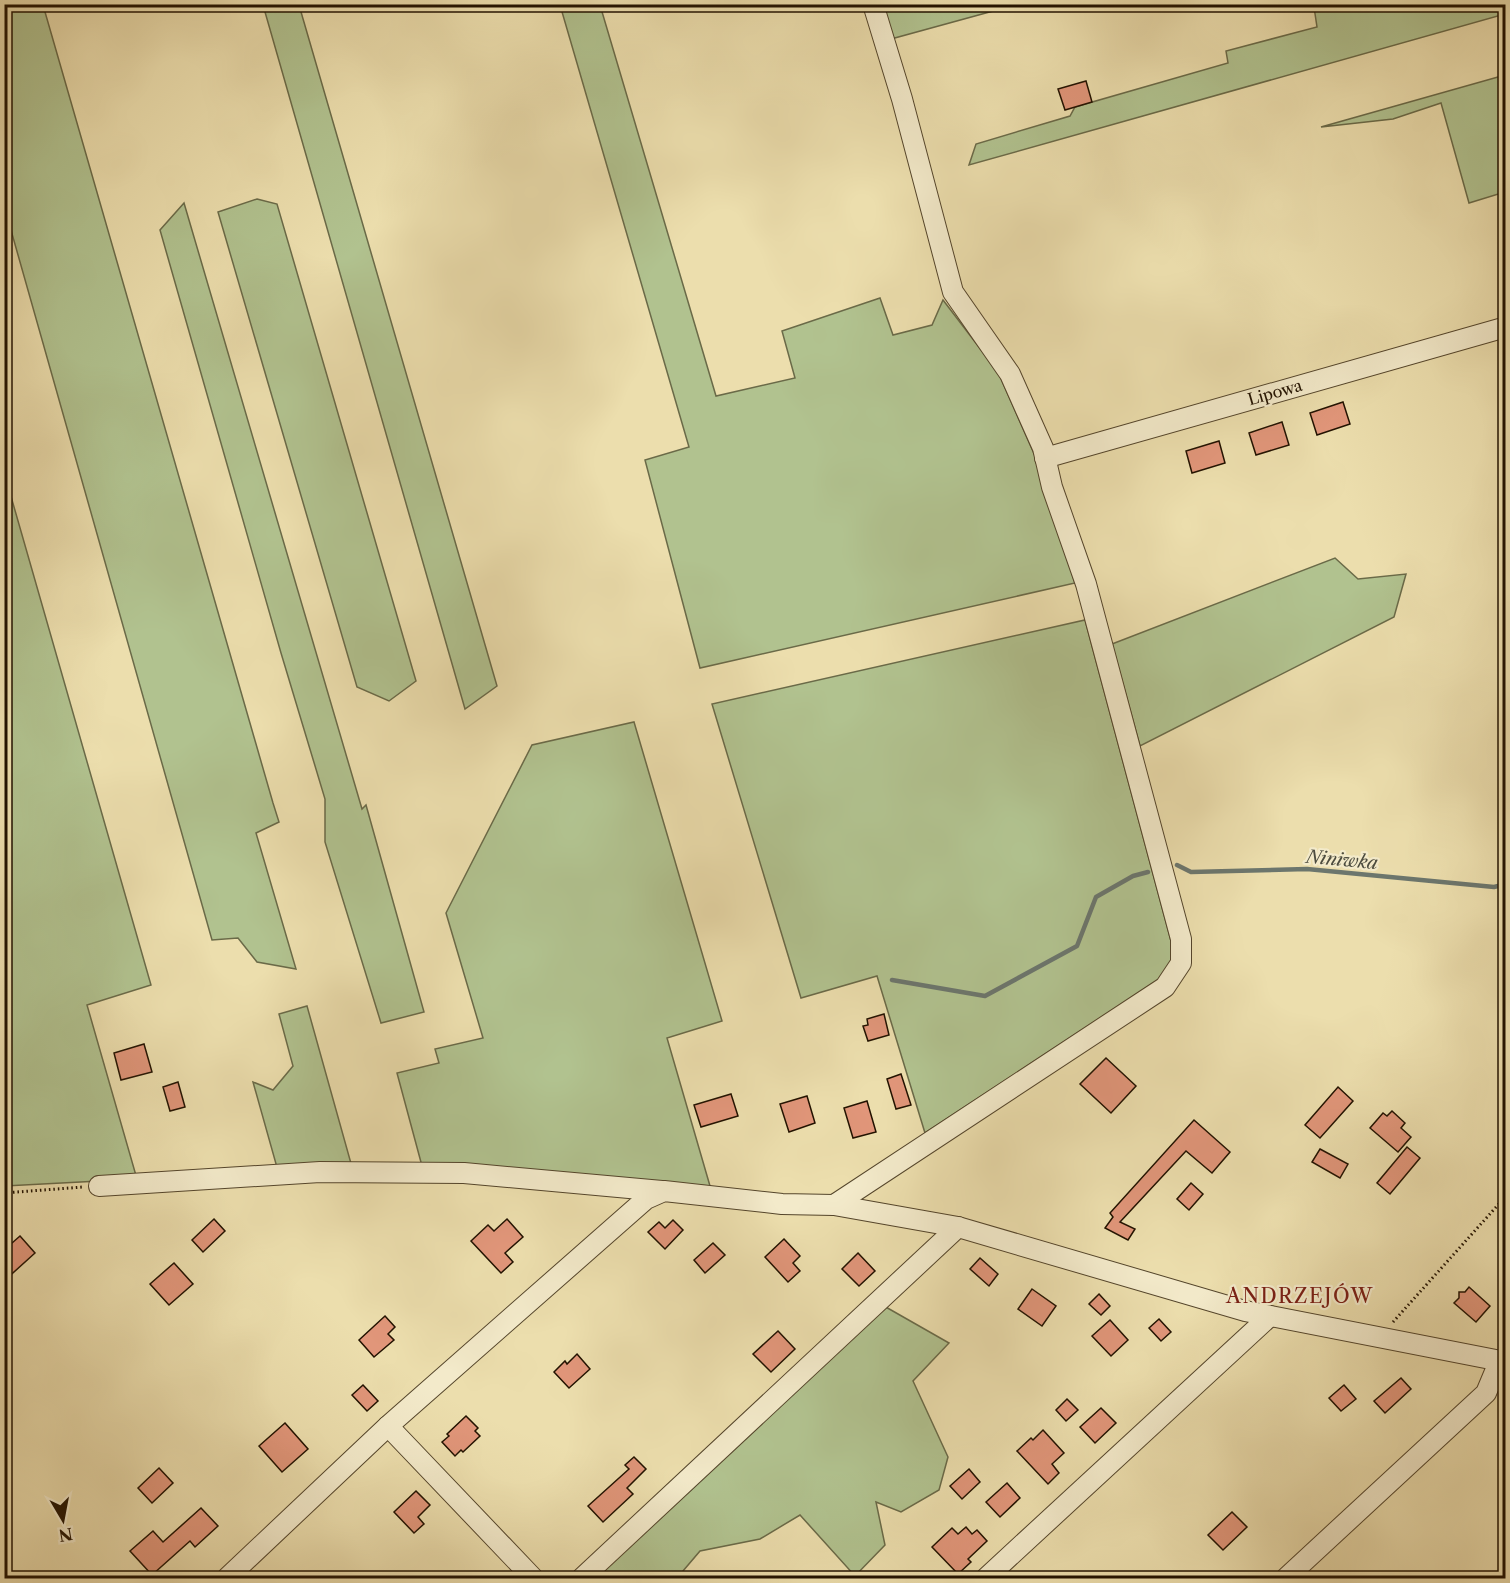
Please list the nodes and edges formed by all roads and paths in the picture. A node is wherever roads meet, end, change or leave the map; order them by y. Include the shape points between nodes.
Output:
1 (873, 4) edge
2 (1506, 327) edge
3 (1045, 458) junction
4 (99, 1186) joint
5 (664, 1191) junction
6 (4, 1193) edge
7 (1506, 1196) edge
8 (834, 1205) junction
9 (958, 1227) junction
10 (1270, 1316) junction
11 (1380, 1336) junction
12 (1502, 1362) edge
13 (388, 1426) junction
14 (227, 1578) edge
15 (533, 1578) edge
16 (582, 1578) edge
17 (986, 1578) edge
18 (1286, 1578) edge

1 - 3 street via 953,291 1010,374
2 - 3 street, Lipowa
3 - 8 street via 1089,596 1181,939 1181,963 1165,987
4 - 5 street via 320,1172 464,1173
4 - 6 path
5 - 8 street via 782,1204
5 - 13 street via 646,1199
7 - 11 path
8 - 9 street
9 - 10 street
9 - 16 street
10 - 11 street
10 - 17 street
11 - 12 street
12 - 18 street via 1486,1393
13 - 14 street
13 - 15 street

